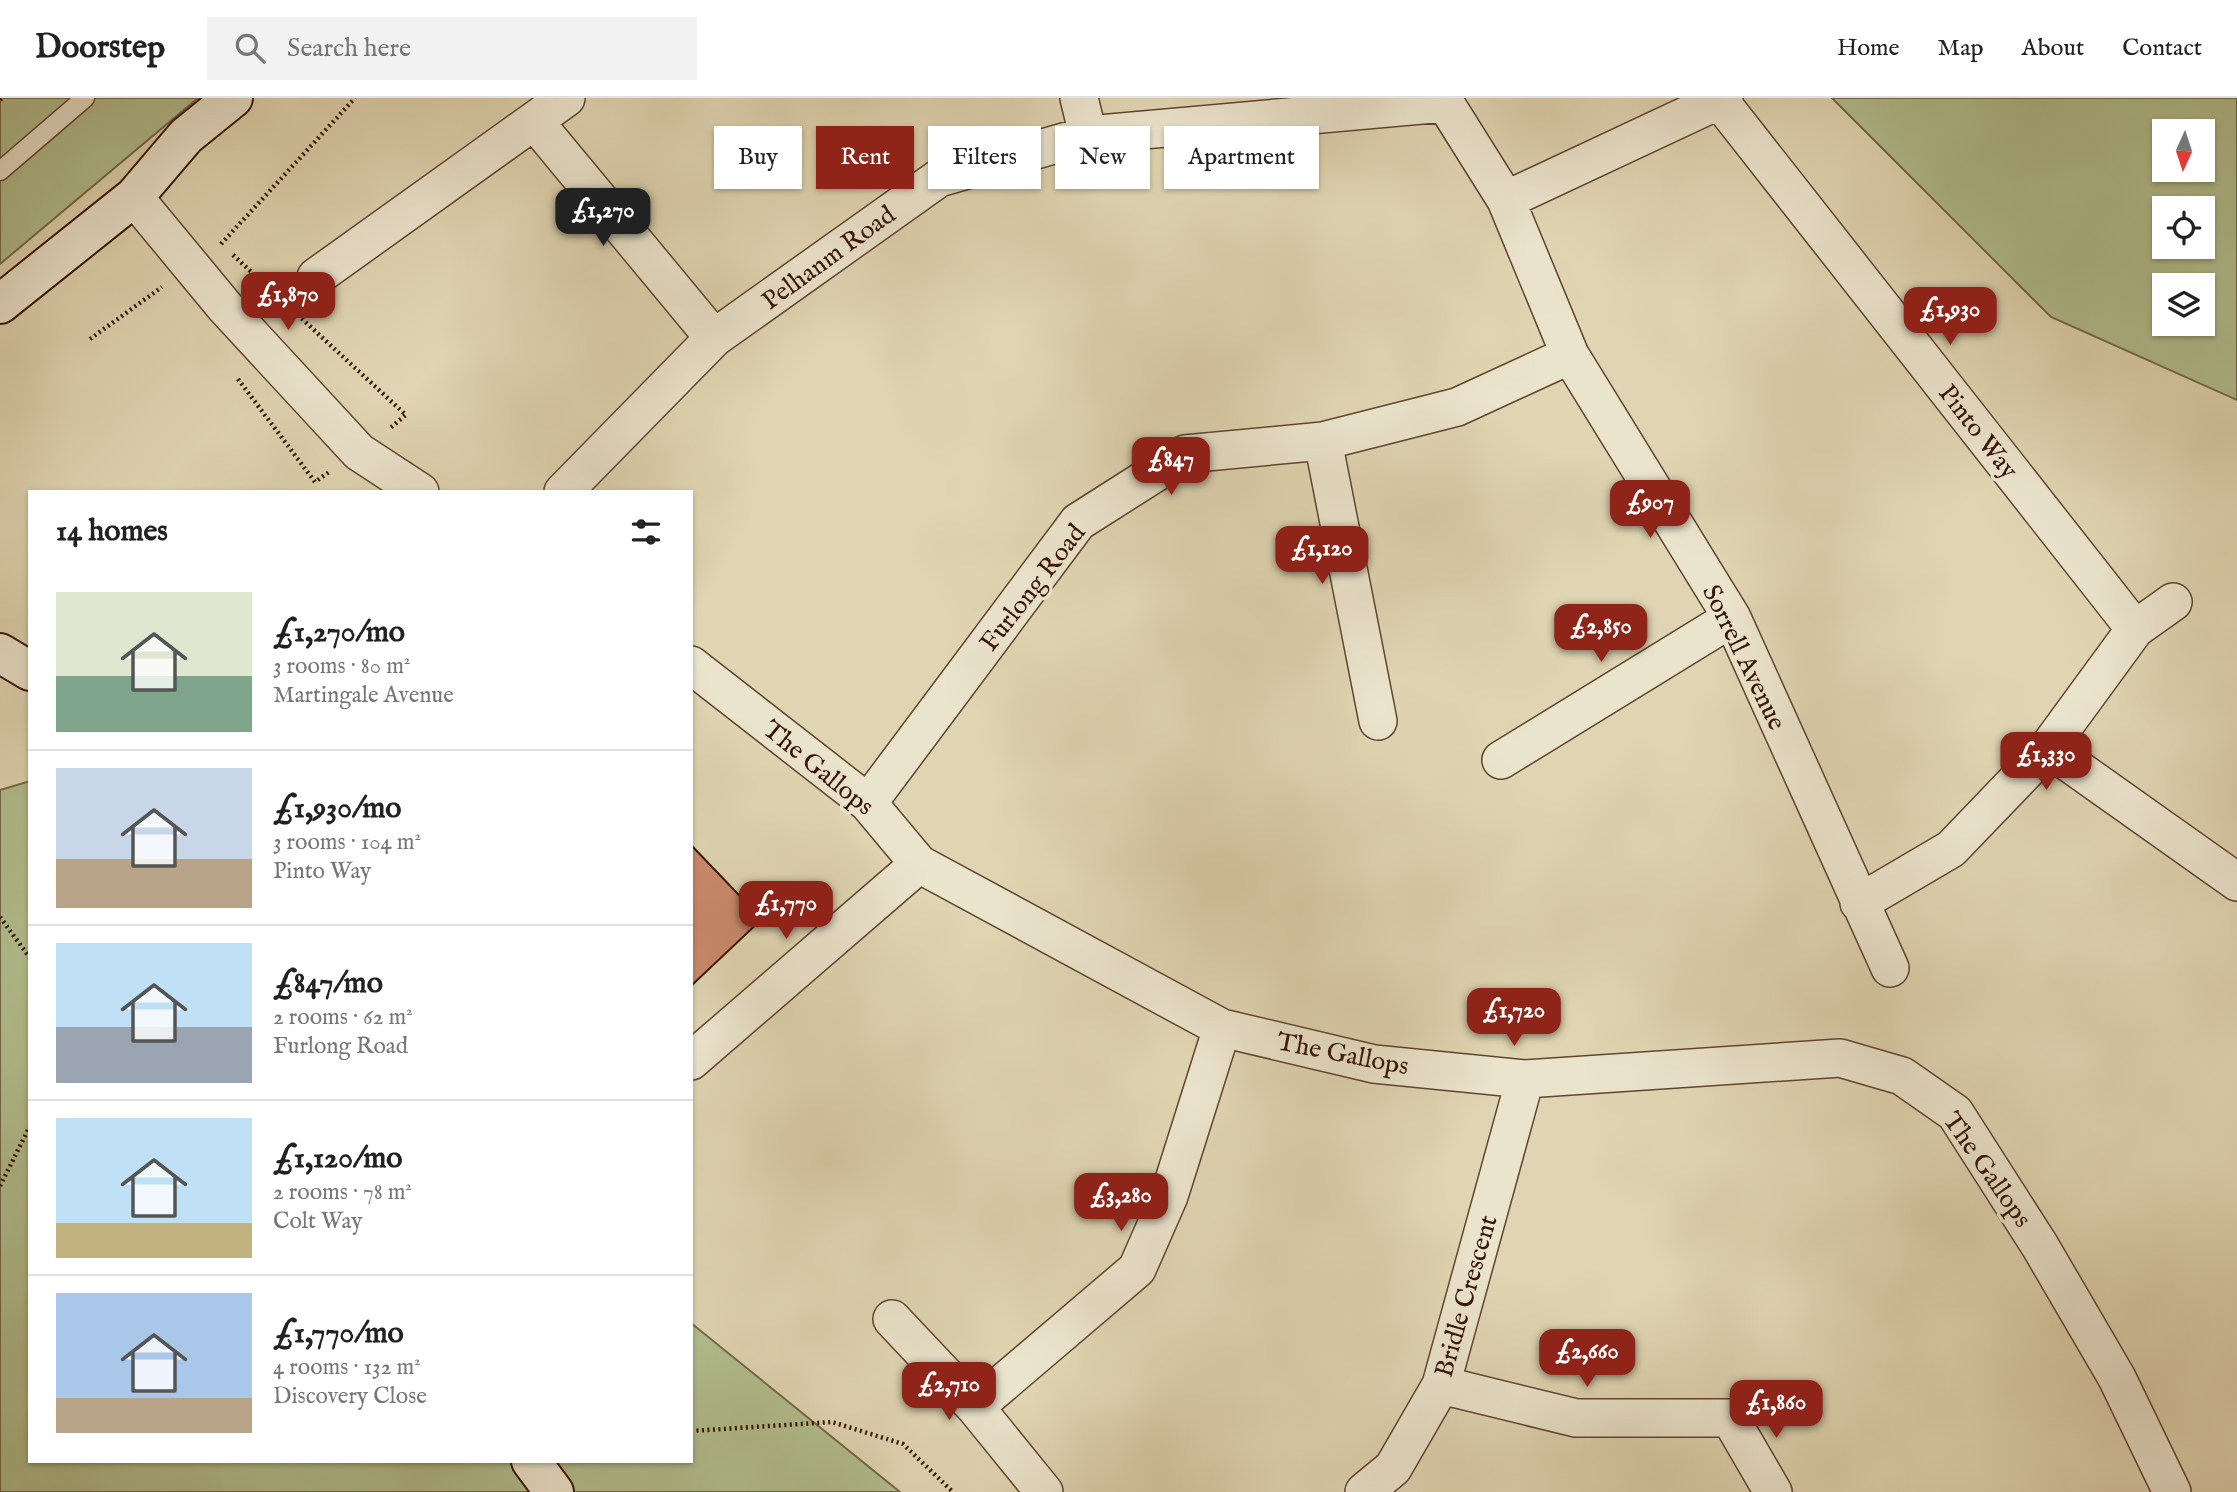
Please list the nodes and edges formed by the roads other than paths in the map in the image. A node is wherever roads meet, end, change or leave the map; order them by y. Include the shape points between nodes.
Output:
1 (85, 98) edge
2 (233, 98) edge
3 (566, 98) edge
4 (1079, 98) edge
5 (1722, 100) edge
6 (1443, 101) edge
7 (535, 122) junction
8 (1086, 126) edge
9 (1150, 129) edge
10 (1055, 145) edge
11 (0, 170) edge
12 (134, 197) junction
13 (1506, 200) junction
14 (316, 277) dead end
15 (0, 304) edge
16 (714, 338) junction
17 (1570, 355) junction
18 (1323, 440) junction
19 (417, 490) edge
20 (565, 490) edge
21 (2173, 602) dead end
22 (1731, 618) junction
23 (2135, 629) junction
24 (0, 653) edge
25 (693, 667) edge
26 (28, 670) edge
27 (1378, 722) dead end
28 (2048, 748) junction
29 (1501, 760) dead end
30 (868, 803) junction
31 (919, 864) junction
32 (2237, 881) edge
33 (1859, 903) junction
34 (1890, 968) dead end
35 (1222, 1028) junction
36 (693, 1059) edge
37 (1525, 1079) junction
38 (892, 1319) dead end
39 (1441, 1385) junction
40 (975, 1407) junction
41 (532, 1463) edge
42 (554, 1492) edge
43 (1044, 1492) edge
44 (1364, 1492) edge
45 (1773, 1492) edge
46 (2172, 1492) edge

1 - 11 lane
2 - 12 street via 186,136
3 - 7 street
4 - 8 street
5 - 13 street
5 - 23 street, Pinto Way
6 - 9 street, Pelhanm Road
6 - 13 street, Sorrell Avenue
7 - 14 street
7 - 16 street
10 - 16 street, Pelhanm Road via 939,178
12 - 15 street
12 - 19 street via 225,307 359,452
13 - 17 street, Sorrell Avenue
16 - 20 street, Pelhanm Road
17 - 18 street, Furlong Road via 1457,407
17 - 22 street, Sorrell Avenue
18 - 27 street
18 - 30 street, Furlong Road via 1185,454 1078,522
21 - 23 street
22 - 29 street
22 - 33 street, Sorrell Avenue
23 - 28 street
24 - 26 street
25 - 30 street, The Gallops
28 - 32 street
28 - 33 street via 1951,849
30 - 31 street, The Gallops
31 - 35 street, The Gallops
31 - 36 street
33 - 34 street, Sorrell Avenue
35 - 37 street, The Gallops via 1374,1063
35 - 40 street via 1169,1196 1137,1269
37 - 39 street, Bridle Crescent
37 - 46 street, The Gallops via 1840,1058 1902,1076 1955,1113 2117,1378
38 - 40 street
39 - 44 street, Bridle Crescent via 1393,1468
39 - 45 street via 1576,1418 1730,1418
40 - 43 street
41 - 42 street

